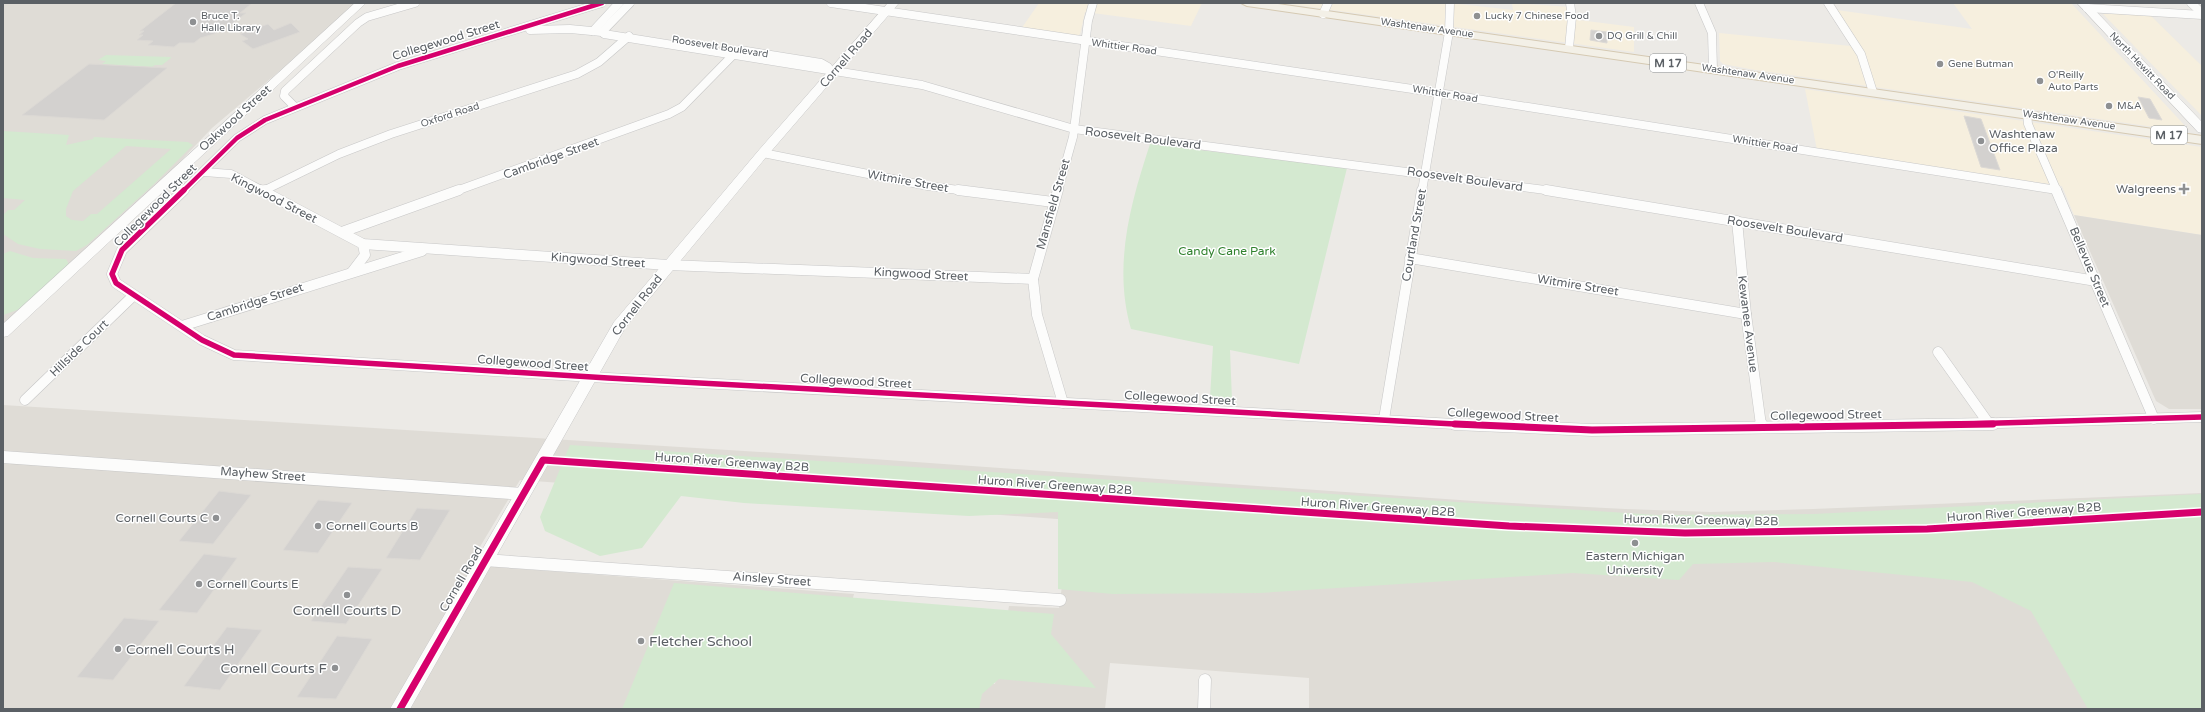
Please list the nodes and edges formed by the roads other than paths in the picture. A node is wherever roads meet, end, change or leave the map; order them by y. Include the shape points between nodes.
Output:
1 (361, 3) edge
2 (415, 3) edge
3 (602, 3) edge
4 (619, 3) edge
5 (630, 3) edge
6 (831, 3) edge
7 (1093, 3) edge
8 (1247, 3) edge
9 (1450, 3) edge
10 (1570, 3) edge
11 (1699, 3) edge
12 (1828, 3) edge
13 (2191, 3) edge
14 (2084, 6) edge
15 (890, 7) edge
16 (1325, 8) edge
17 (2202, 14) edge
18 (593, 31) junction
19 (514, 32) junction
20 (602, 32) junction
21 (1449, 32) junction
22 (629, 36) junction
23 (1086, 42) junction
24 (1569, 48) junction
25 (735, 53) junction
26 (1713, 69) junction
27 (836, 71) junction
28 (1873, 92) junction
29 (1439, 93) junction
30 (295, 107) junction
31 (2027, 114) junction
32 (1074, 129) junction
33 (2202, 129) edge
34 (2202, 140) edge
35 (763, 153) junction
36 (204, 172) junction
37 (1424, 173) junction
38 (2057, 190) junction
39 (263, 191) junction
40 (1053, 202) junction
41 (1737, 221) junction
42 (342, 232) junction
43 (363, 244) junction
44 (430, 249) junction
45 (1410, 258) junction
46 (668, 265) junction
47 (352, 272) junction
48 (1033, 279) junction
49 (2096, 281) junction
50 (133, 296) junction
51 (1746, 314) junction
52 (182, 326) junction
53 (3, 332) edge
54 (1938, 352) dead end
55 (589, 377) junction
56 (25, 400) dead end
57 (1063, 403) junction
58 (2202, 417) edge
59 (1384, 419) junction
60 (2154, 419) junction
61 (1989, 424) junction
62 (1761, 426) junction
63 (3, 457) edge
64 (523, 494) junction
65 (484, 560) junction
66 (1060, 600) dead end
67 (1205, 680) dead end
68 (400, 709) edge
69 (1204, 709) edge

1 - 53 street, Oakwood Street
2 - 30 street, Oakwood Street via 367,17 358,23 285,91 284,96
3 - 19 street, Collegewood Street
4 - 18 street
5 - 20 street
6 - 15 street, Whittier Road
7 - 23 street, Mansfield Street
8 - 16 main road, Washtenaw Avenue / M 17
9 - 21 street, Courtland Street
10 - 24 street via 1572,23
11 - 26 street via 1712,33
12 - 28 street via 1861,54
13 - 17 street
14 - 17 street
14 - 33 street, North Hewitt Road
15 - 23 street, Whittier Road
15 - 27 street, Cornell Road
16 - 21 main road, Washtenaw Avenue / M 17
18 - 19 street, Roosevelt Boulevard via 551,29
18 - 20 street, Roosevelt Boulevard
19 - 30 street, Collegewood Street via 398,66
20 - 22 street, Roosevelt Boulevard
21 - 24 main road, Washtenaw Avenue / M 17
21 - 29 street, Courtland Street
22 - 25 street, Roosevelt Boulevard
22 - 39 street, Oxford Road via 599,62 577,74 390,134 339,154
23 - 29 street, Whittier Road
23 - 32 street, Mansfield Street
24 - 26 main road, Washtenaw Avenue / M 17
25 - 27 street, Roosevelt Boulevard
25 - 42 street, Cambridge Street via 682,107 669,114
26 - 28 main road, Washtenaw Avenue / M 17
27 - 32 street, Roosevelt Boulevard via 937,88
27 - 35 street, Cornell Road
28 - 31 main road, Washtenaw Avenue / M 17
29 - 37 street, Courtland Street
29 - 38 street, Whittier Road
30 - 36 street, Collegewood Street via 265,120 237,138
31 - 34 main road, Washtenaw Avenue / M 17
31 - 38 street, Bellevue Street via 2028,124
32 - 37 street, Roosevelt Boulevard
32 - 40 street, Mansfield Street
35 - 40 street, Witmire Street via 928,186
35 - 46 street, Cornell Road
36 - 39 street, Kingwood Street via 230,174
36 - 50 street, Collegewood Street via 122,250 112,274 116,284
37 - 41 street, Roosevelt Boulevard via 1597,197
37 - 45 street, Courtland Street
38 - 49 street, Bellevue Street
39 - 42 street, Kingwood Street
40 - 48 street, Mansfield Street
41 - 49 street, Roosevelt Boulevard
41 - 51 street, Kewanee Avenue
42 - 43 street, Kingwood Street
43 - 44 street, Kingwood Street
43 - 47 street via 365,255
44 - 46 street, Kingwood Street
44 - 47 street, Cambridge Street
45 - 51 street, Witmire Street
45 - 59 street, Courtland Street
46 - 48 street, Kingwood Street
46 - 55 street, Cornell Road via 619,325
47 - 52 street, Cambridge Street
48 - 57 street, Mansfield Street via 1037,315
49 - 60 street, Bellevue Street
50 - 52 street, Collegewood Street
50 - 56 street, Hillside Court
51 - 62 street, Kewanee Avenue
52 - 55 street, Collegewood Street via 202,340 234,355
54 - 61 street
55 - 57 street, Collegewood Street
55 - 64 street, Cornell Road
57 - 59 street, Collegewood Street
58 - 60 street, Collegewood Street
59 - 62 street, Collegewood Street via 1592,430
60 - 61 street, Collegewood Street
61 - 62 street, Collegewood Street
63 - 64 street, Mayhew Street via 163,466
64 - 65 street, Cornell Road
65 - 66 street, Ainsley Street
65 - 68 street, Cornell Road
67 - 69 street

